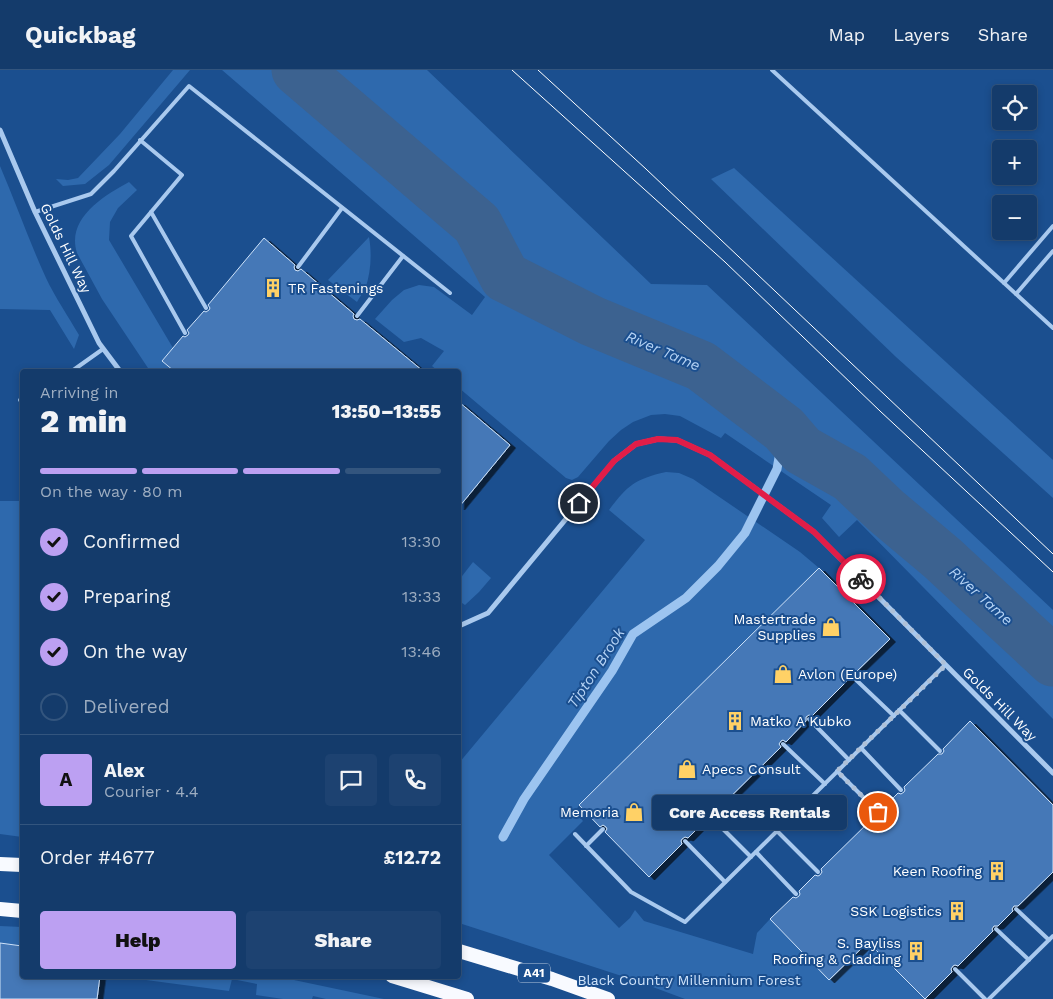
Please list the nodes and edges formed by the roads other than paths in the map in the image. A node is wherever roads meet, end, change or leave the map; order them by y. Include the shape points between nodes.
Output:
1 (772, 70) edge
2 (0, 130) edge
3 (140, 140) junction
4 (342, 208) junction
5 (35, 212) junction
6 (150, 212) junction
7 (1053, 226) edge
8 (1053, 251) edge
9 (403, 256) junction
10 (298, 267) dead end
11 (1004, 283) junction
12 (450, 293) dead end
13 (1016, 294) junction
14 (206, 308) dead end
15 (357, 316) dead end
16 (1053, 328) edge
17 (185, 333) dead end
18 (104, 349) junction
19 (75, 369) edge
20 (119, 369) edge
21 (461, 625) edge
22 (946, 665) junction
23 (852, 676) dead end
24 (899, 710) junction
25 (894, 716) junction
26 (809, 719) dead end
27 (783, 744) dead end
28 (861, 748) junction
29 (940, 752) dead end
30 (849, 760) junction
31 (837, 771) junction
32 (1053, 773) edge
33 (825, 784) junction
34 (901, 790) dead end
35 (878, 812) dead end
36 (710, 816) dead end
37 (603, 829) dead end
38 (777, 831) junction
39 (575, 834) dead end
40 (685, 841) dead end
41 (586, 846) junction
42 (756, 852) junction
43 (751, 857) junction
44 (0, 864) edge
45 (20, 866) edge
46 (818, 872) dead end
47 (725, 882) junction
48 (796, 894) dead end
49 (0, 909) edge
50 (1016, 909) dead end
51 (20, 911) edge
52 (996, 928) dead end
53 (1053, 936) edge
54 (1049, 940) junction
55 (461, 952) edge
56 (1029, 960) junction
57 (955, 969) dead end
58 (402, 979) edge
59 (467, 999) edge
60 (608, 999) edge
61 (985, 999) edge
62 (989, 999) edge

1 - 11 lane
2 - 5 street, Golds Hill Way
3 - 4 lane via 189,86
3 - 5 lane via 92,194
3 - 6 lane via 182,175
4 - 9 lane
4 - 10 lane
5 - 18 street, Golds Hill Way
6 - 14 lane
6 - 17 lane via 131,236
7 - 11 lane
8 - 13 lane
9 - 12 lane
9 - 15 lane
11 - 13 lane
13 - 16 lane
18 - 19 lane
18 - 20 street, Golds Hill Way
21 - 22 street, Golds Hill Way via 488,613 614,461 636,444 658,439 677,440 710,455 814,532
22 - 24 lane
22 - 32 street, Golds Hill Way
23 - 25 lane
24 - 25 lane
24 - 29 lane
25 - 28 lane
26 - 30 lane
27 - 33 lane
28 - 30 lane
28 - 34 lane
30 - 31 lane
31 - 33 lane
31 - 35 lane
33 - 38 lane
36 - 43 lane
37 - 41 lane
38 - 42 lane
38 - 46 lane
39 - 41 lane
40 - 47 lane
41 - 47 lane via 631,892 685,922
42 - 43 lane
42 - 48 lane
43 - 47 lane
44 - 45 highway
49 - 51 highway
50 - 54 lane
52 - 56 lane
53 - 54 lane
54 - 56 lane
55 - 60 highway, A41
56 - 62 lane
57 - 61 lane
58 - 59 highway

